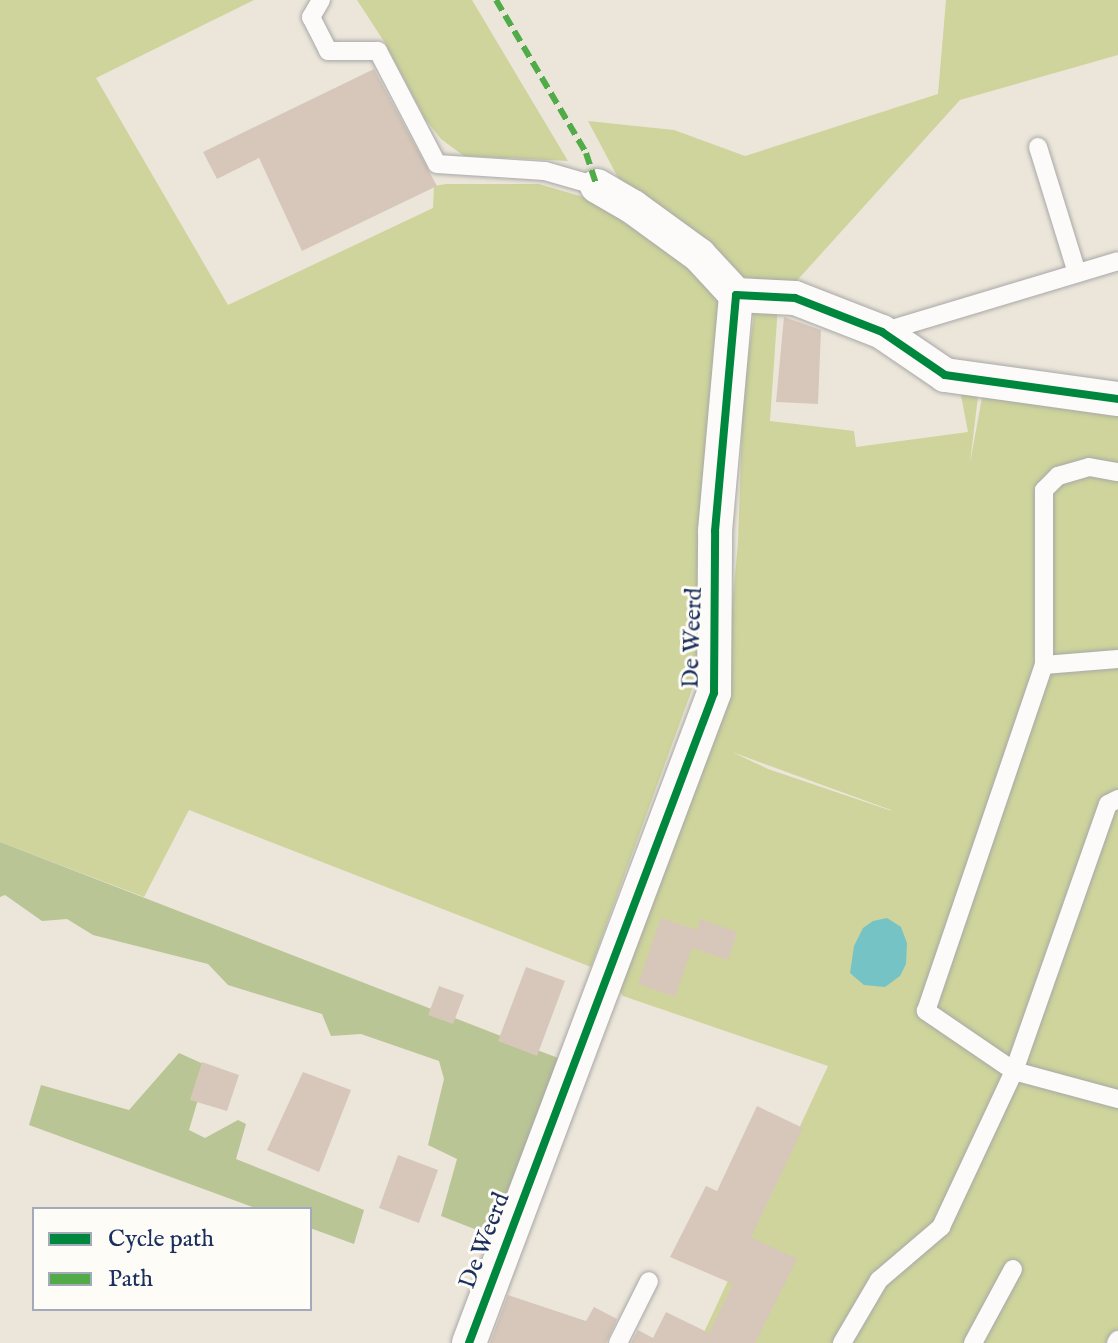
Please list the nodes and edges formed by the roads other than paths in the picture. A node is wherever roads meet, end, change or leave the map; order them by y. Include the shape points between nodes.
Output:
1 (321, 0) edge
2 (1038, 147) dead end
3 (597, 186) joint
4 (1118, 261) edge
5 (1077, 273) junction
6 (736, 295) junction
7 (882, 332) junction
8 (1118, 399) edge
9 (1118, 472) edge
10 (1118, 659) edge
11 (1044, 665) junction
12 (1118, 799) edge
13 (1014, 1071) junction
14 (1118, 1099) edge
15 (1013, 1269) dead end
16 (649, 1281) dead end
17 (469, 1343) edge
18 (618, 1343) edge
19 (842, 1343) edge
20 (973, 1343) edge

1 - 3 lane via 311,17 328,51 378,51 437,164 545,171
2 - 5 lane
3 - 6 street via 699,255
4 - 5 lane
5 - 7 lane
6 - 7 street via 795,298
6 - 17 street, De Weerd via 715,531 714,693
7 - 8 street via 945,375
9 - 11 lane via 1089,467 1058,476 1044,490
10 - 11 lane
11 - 13 lane via 926,1011
12 - 13 lane via 1108,804
13 - 14 lane
13 - 19 lane via 941,1227 879,1280
15 - 20 lane
16 - 18 lane

